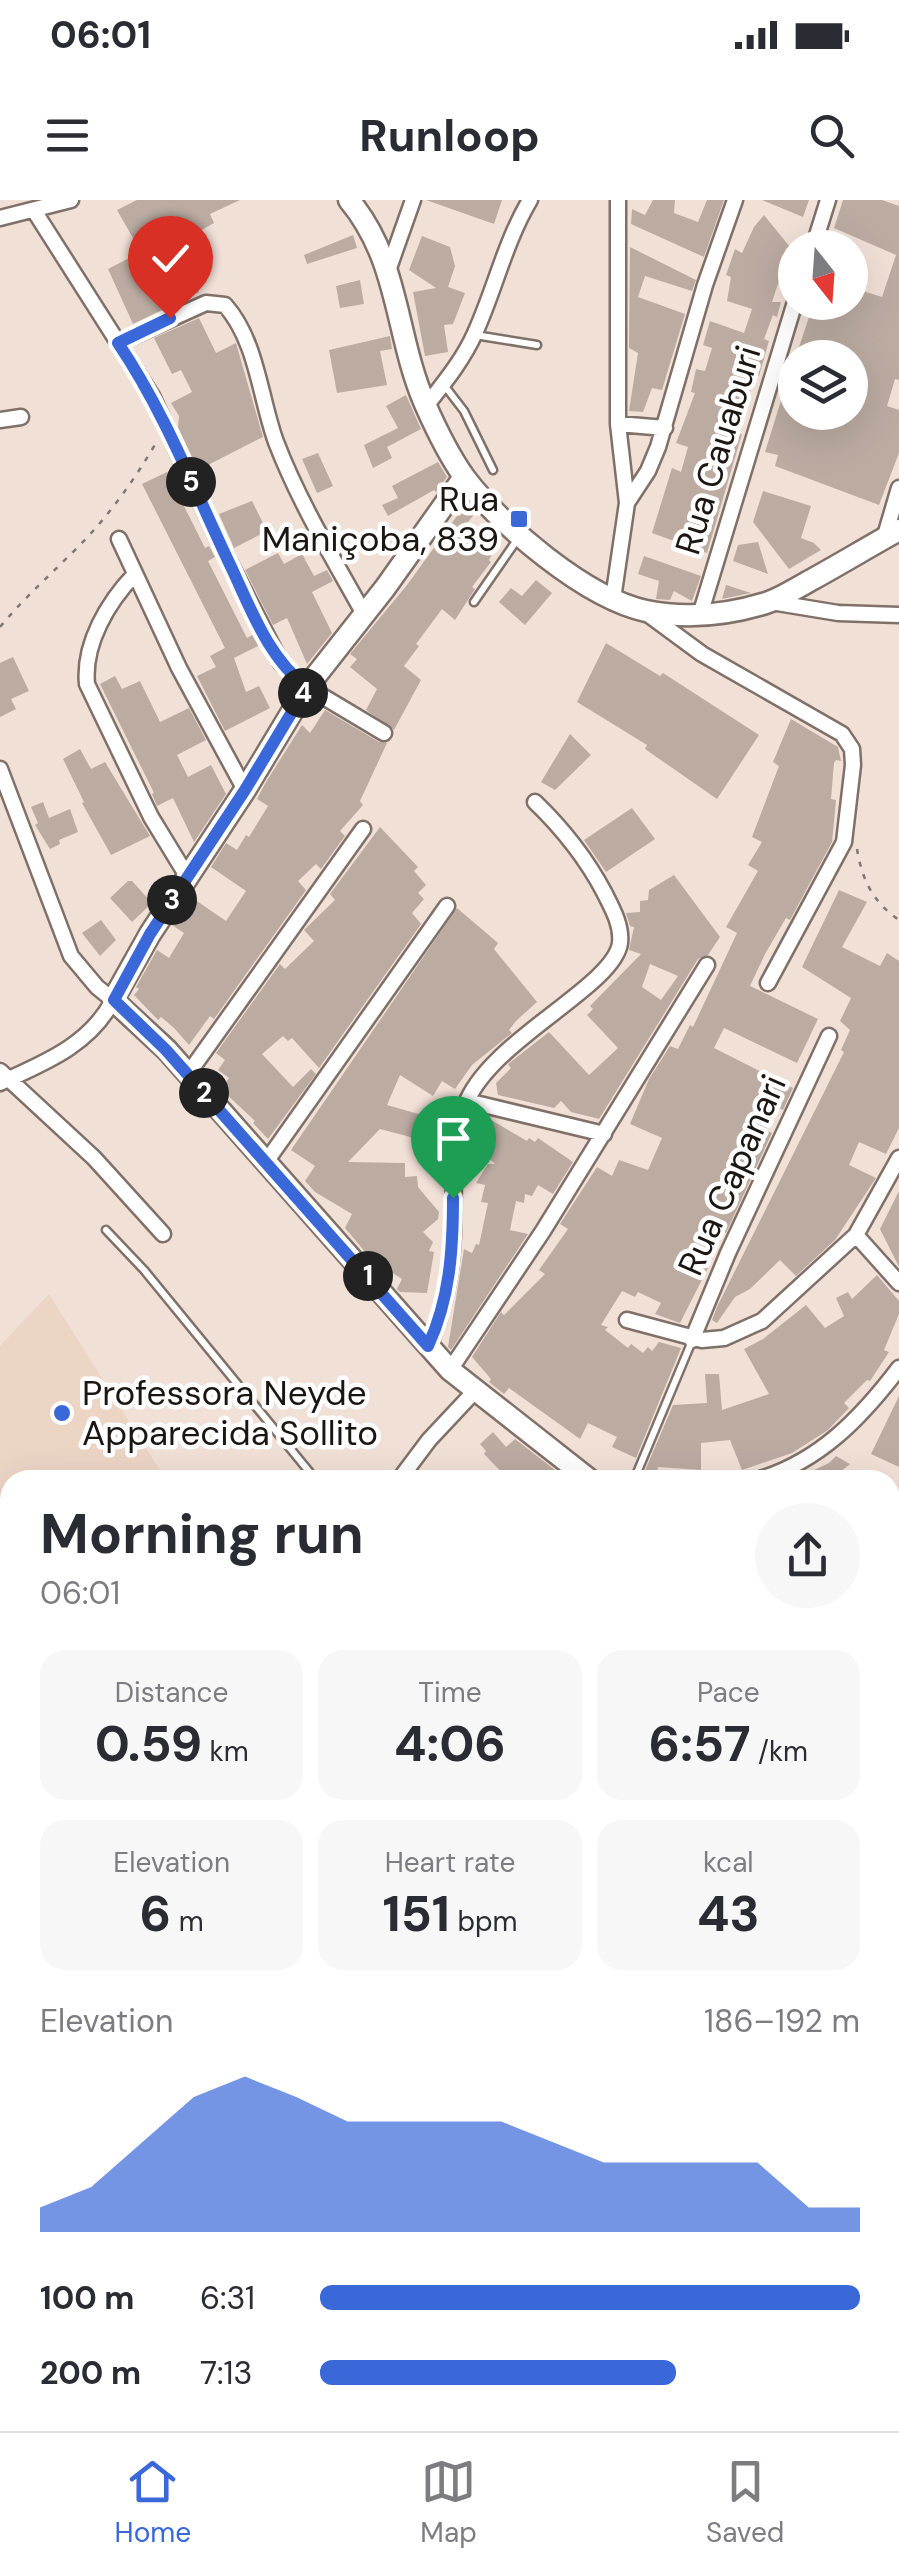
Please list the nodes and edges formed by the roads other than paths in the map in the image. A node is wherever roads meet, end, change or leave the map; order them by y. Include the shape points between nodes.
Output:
1 (71, 200) edge
2 (349, 200) edge
3 (413, 200) edge
4 (530, 200) edge
5 (618, 200) edge
6 (734, 200) edge
7 (828, 200) edge
8 (35, 212) junction
9 (0, 218) edge
10 (818, 230) edge
11 (389, 268) junction
12 (790, 320) edge
13 (474, 335) junction
14 (118, 343) junction
15 (537, 344) dead end
16 (443, 384) junction
17 (426, 406) junction
18 (21, 417) dead end
19 (0, 420) edge
20 (618, 424) junction
21 (664, 428) junction
22 (493, 470) dead end
23 (464, 476) junction
24 (899, 488) edge
25 (628, 502) junction
26 (891, 534) edge
27 (520, 536) junction
28 (119, 539) dead end
29 (135, 574) junction
30 (613, 599) junction
31 (474, 602) dead end
32 (771, 602) junction
33 (642, 610) junction
34 (364, 614) junction
35 (899, 615) edge
36 (700, 616) junction
37 (307, 687) junction
38 (384, 733) dead end
39 (0, 769) edge
40 (245, 790) junction
41 (535, 802) dead end
42 (363, 829) dead end
43 (187, 876) junction
44 (447, 906) dead end
45 (707, 964) dead end
46 (768, 983) dead end
47 (114, 1000) junction
48 (829, 1036) dead end
49 (188, 1074) junction
50 (3, 1078) edge
51 (467, 1100) junction
52 (604, 1134) junction
53 (899, 1158) edge
54 (266, 1162) junction
55 (106, 1230) dead end
56 (163, 1234) dead end
57 (856, 1235) junction
58 (899, 1283) edge
59 (627, 1320) dead end
60 (692, 1340) junction
61 (428, 1346) junction
62 (899, 1368) edge
63 (450, 1370) junction
64 (474, 1392) junction
65 (308, 1470) edge
66 (406, 1470) edge
67 (577, 1470) edge
68 (638, 1470) edge
69 (784, 1470) edge

1 - 8 street
2 - 11 street
3 - 11 street
4 - 13 street
5 - 20 street
6 - 21 street
7 - 10 street
8 - 9 street
8 - 14 street
11 - 17 street
12 - 36 street, Rua Cauaburi
13 - 15 lane
13 - 16 street
14 - 34 street via 206,302 225,304 243,334 283,457
14 - 37 street via 166,425 270,646
16 - 17 street
16 - 22 lane
17 - 23 street
18 - 19 street
20 - 21 street
20 - 25 street
21 - 25 street
23 - 27 street
23 - 34 street
24 - 26 street
25 - 30 street
26 - 32 street
27 - 30 street
27 - 31 lane
28 - 29 street
29 - 40 street
29 - 43 street via 100,623 85,669 87,684
30 - 33 street
32 - 35 street via 838,614
32 - 36 street
33 - 36 street
33 - 46 street via 702,654 842,734 852,748 840,854
34 - 37 street
37 - 38 street
37 - 40 street
39 - 47 street via 72,956
40 - 43 street
41 - 51 street via 599,883 618,922 620,947 603,973 494,1062
42 - 49 street
43 - 47 street
44 - 54 street
45 - 52 street
47 - 49 street
47 - 50 street via 92,1030 58,1057
48 - 60 street, Rua Capanari
49 - 54 street
50 - 56 street via 94,1158
51 - 52 street
51 - 61 street via 456,1145 446,1299
52 - 63 street
53 - 57 street
54 - 61 street
55 - 65 lane
57 - 58 street
57 - 60 street via 762,1321 724,1338
59 - 60 street
60 - 68 lane
61 - 63 street
62 - 69 street via 856,1422
63 - 64 street
64 - 66 street
64 - 67 street

